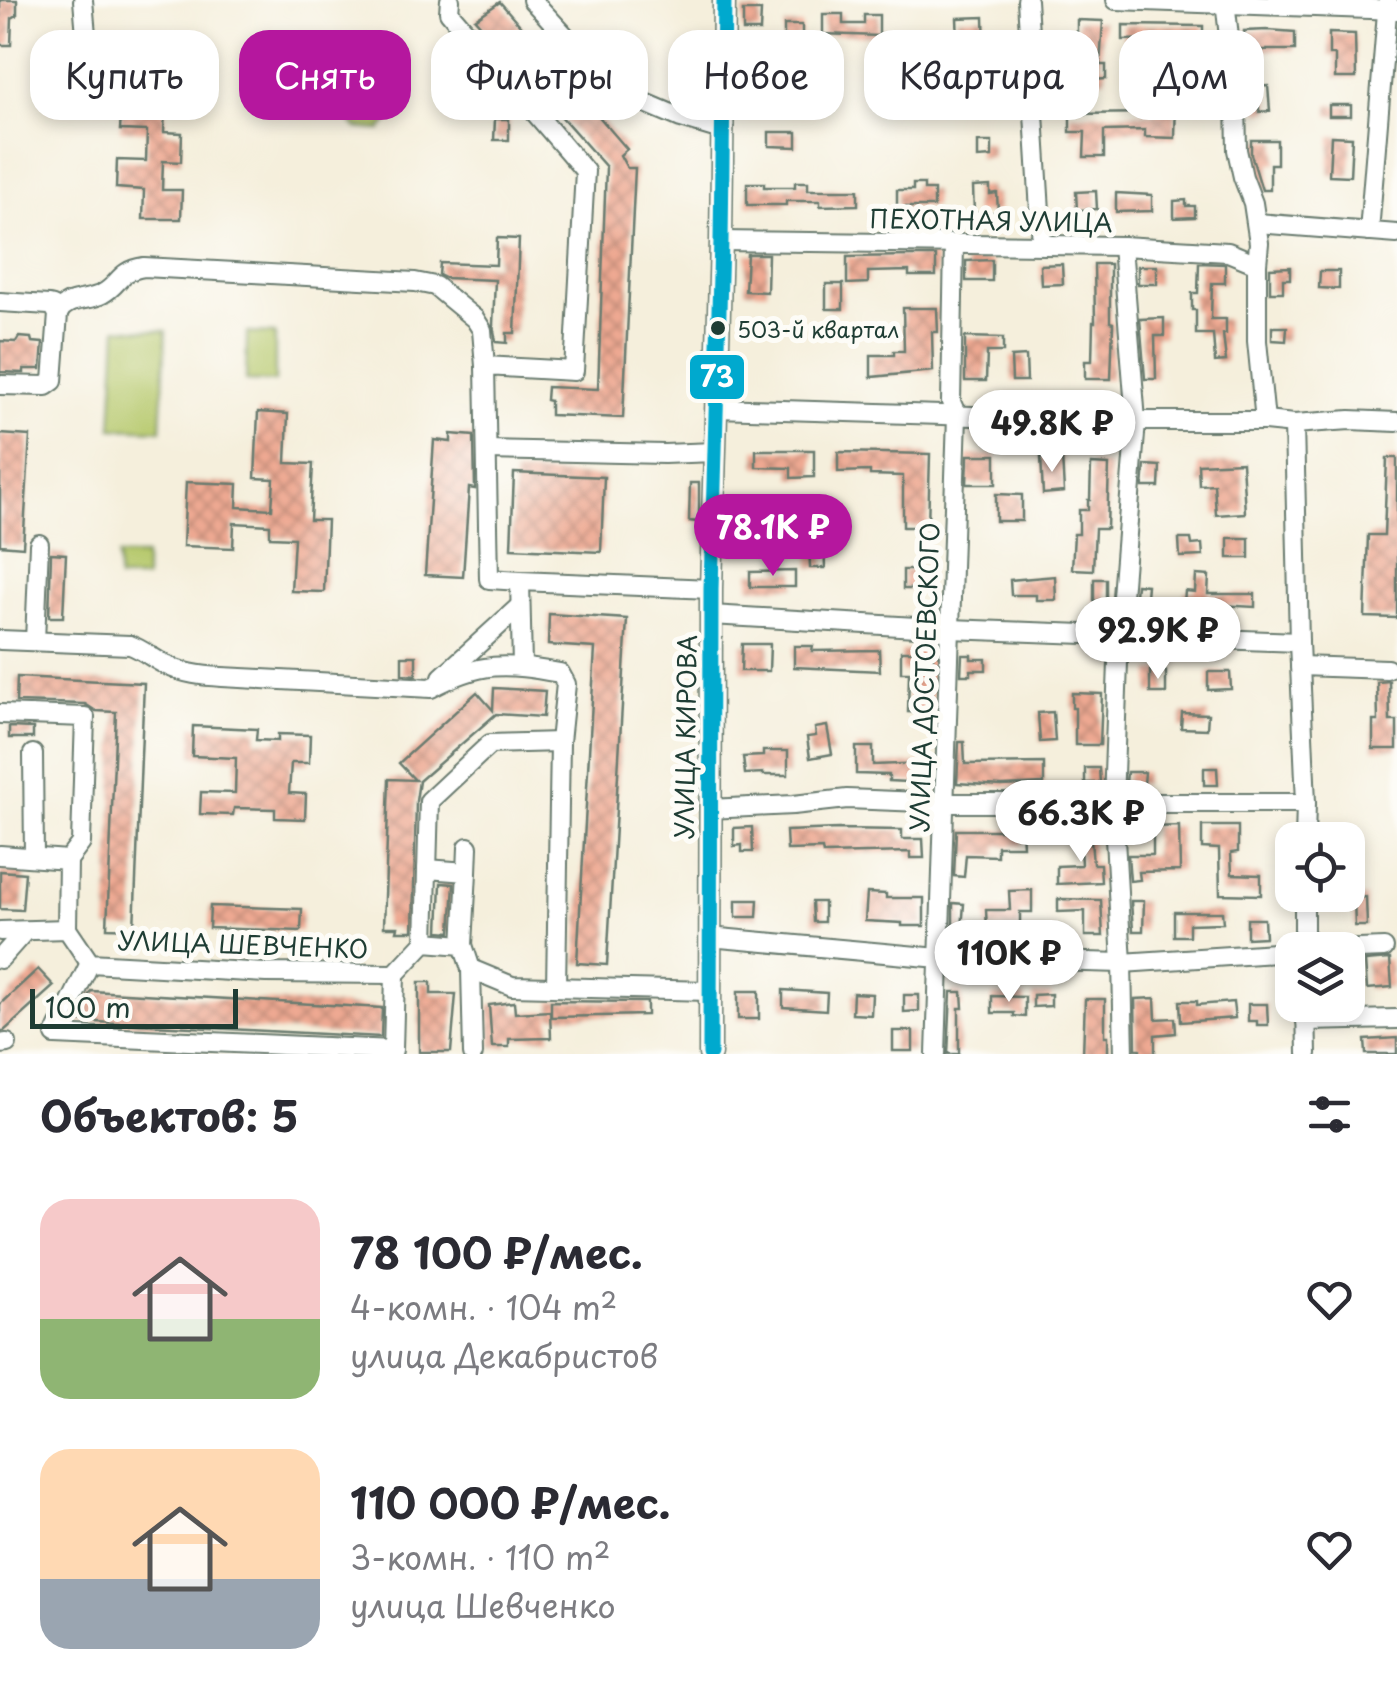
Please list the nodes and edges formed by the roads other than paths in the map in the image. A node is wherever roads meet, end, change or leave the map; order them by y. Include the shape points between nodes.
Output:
1 (84, 0) edge
2 (450, 0) edge
3 (532, 0) edge
4 (724, 0) edge
5 (1027, 0) edge
6 (1116, 0) edge
7 (1226, 2) edge
8 (1391, 7) edge
9 (86, 30) edge
10 (721, 130) junction
11 (1257, 223) junction
12 (1369, 232) junction
13 (1397, 234) edge
14 (721, 241) junction
15 (954, 244) junction
16 (1042, 244) junction
17 (1122, 246) junction
18 (1256, 264) junction
19 (0, 302) edge
20 (58, 314) junction
21 (485, 366) junction
22 (0, 385) edge
23 (715, 408) junction
24 (957, 416) junction
25 (1136, 420) junction
26 (1265, 421) junction
27 (1397, 422) edge
28 (1294, 424) junction
29 (487, 450) junction
30 (714, 452) junction
31 (39, 544) dead end
32 (520, 581) junction
33 (712, 589) junction
34 (519, 607) junction
35 (711, 615) junction
36 (950, 629) junction
37 (1119, 634) junction
38 (0, 640) edge
39 (35, 641) junction
40 (1299, 642) junction
41 (522, 666) junction
42 (1300, 666) junction
43 (1387, 669) dead end
44 (431, 688) junction
45 (0, 714) edge
46 (560, 742) junction
47 (33, 754) dead end
48 (1306, 802) junction
49 (946, 803) junction
50 (1113, 803) junction
51 (709, 809) junction
52 (1305, 822) edge
53 (468, 846) dead end
54 (0, 855) edge
55 (34, 858) junction
56 (68, 860) junction
57 (427, 870) junction
58 (467, 872) junction
59 (67, 929) junction
60 (0, 931) edge
61 (24, 932) junction
62 (709, 937) junction
63 (424, 942) junction
64 (462, 945) junction
65 (1384, 948) dead end
66 (1365, 949) edge
67 (1275, 953) edge
68 (940, 958) junction
69 (0, 959) edge
70 (1122, 962) junction
71 (90, 963) junction
72 (472, 968) junction
73 (395, 974) junction
74 (556, 988) junction
75 (709, 991) junction
76 (1365, 1017) edge
77 (1397, 1019) edge
78 (1306, 1022) edge
79 (55, 1035) junction
80 (392, 1052) edge
81 (61, 1054) edge
82 (473, 1054) edge
83 (710, 1054) edge
84 (936, 1054) edge
85 (1124, 1054) edge
86 (1308, 1054) edge

1 - 9 street
2 - 21 street via 449,12 586,171 574,371
3 - 10 street via 615,90
4 - 10 main road, УЛИЦА КИРОВА
5 - 16 street
6 - 7 street
7 - 8 street
7 - 11 street via 1237,150
8 - 12 street
10 - 14 main road, УЛИЦА КИРОВА
11 - 12 street
11 - 18 street
12 - 13 street
14 - 15 street, ПЕХОТНАЯ УЛИЦА
14 - 23 main road, УЛИЦА КИРОВА
15 - 16 street, ПЕХОТНАЯ УЛИЦА
15 - 24 street, УЛИЦА ДОСТОЕВСКОГО via 951,402
16 - 17 street, ПЕХОТНАЯ УЛИЦА
17 - 18 street, ПЕХОТНАЯ УЛИЦА via 1228,252
17 - 25 street
18 - 26 street
19 - 20 street via 49,305
20 - 21 street via 62,306 100,295 125,272 144,267 426,284 480,325
20 - 22 street via 53,381
21 - 29 street
23 - 24 street
23 - 30 main road, УЛИЦА КИРОВА
24 - 25 street
24 - 36 street, УЛИЦА ДОСТОЕВСКОГО
25 - 26 street
25 - 37 street
26 - 28 street
27 - 28 street
28 - 40 street
29 - 30 street
29 - 32 street via 489,580
30 - 33 main road, УЛИЦА КИРОВА
31 - 39 street
32 - 33 street
32 - 34 street
33 - 35 main road, УЛИЦА КИРОВА
34 - 41 street
34 - 44 street
35 - 36 street
35 - 51 main road, УЛИЦА КИРОВА
36 - 37 street
36 - 49 street, УЛИЦА ДОСТОЕВСКОГО
37 - 40 street
37 - 50 street
38 - 39 street
39 - 44 street via 130,645 192,675
40 - 42 street
41 - 44 street via 487,666
41 - 46 street via 560,673 566,684
42 - 43 street
42 - 48 street
45 - 56 street via 86,717 82,843
46 - 57 street via 490,744 429,801
46 - 74 street
47 - 55 street
48 - 50 street
48 - 52 street
49 - 50 street
49 - 51 street via 847,799
49 - 68 street, УЛИЦА ДОСТОЕВСКОГО
50 - 70 street
51 - 62 main road, УЛИЦА КИРОВА
53 - 58 street
54 - 55 street
55 - 56 street
56 - 59 street
57 - 58 street
57 - 63 street
58 - 64 street
59 - 61 street
59 - 71 street, УЛИЦА ШЕВЧЕНКО
60 - 61 street
61 - 69 street
62 - 68 street
62 - 75 main road, УЛИЦА КИРОВА
63 - 64 street
63 - 73 street, УЛИЦА ШЕВЧЕНКО
64 - 72 street
65 - 66 street
67 - 70 street
68 - 70 street
68 - 84 street, УЛИЦА ДОСТОЕВСКОГО
70 - 85 street
71 - 73 street, УЛИЦА ШЕВЧЕНКО
71 - 79 street
72 - 74 street via 512,986
72 - 82 street
73 - 80 street
74 - 75 street
75 - 83 main road, УЛИЦА КИРОВА
76 - 77 street
78 - 86 street
79 - 80 street
79 - 81 street

